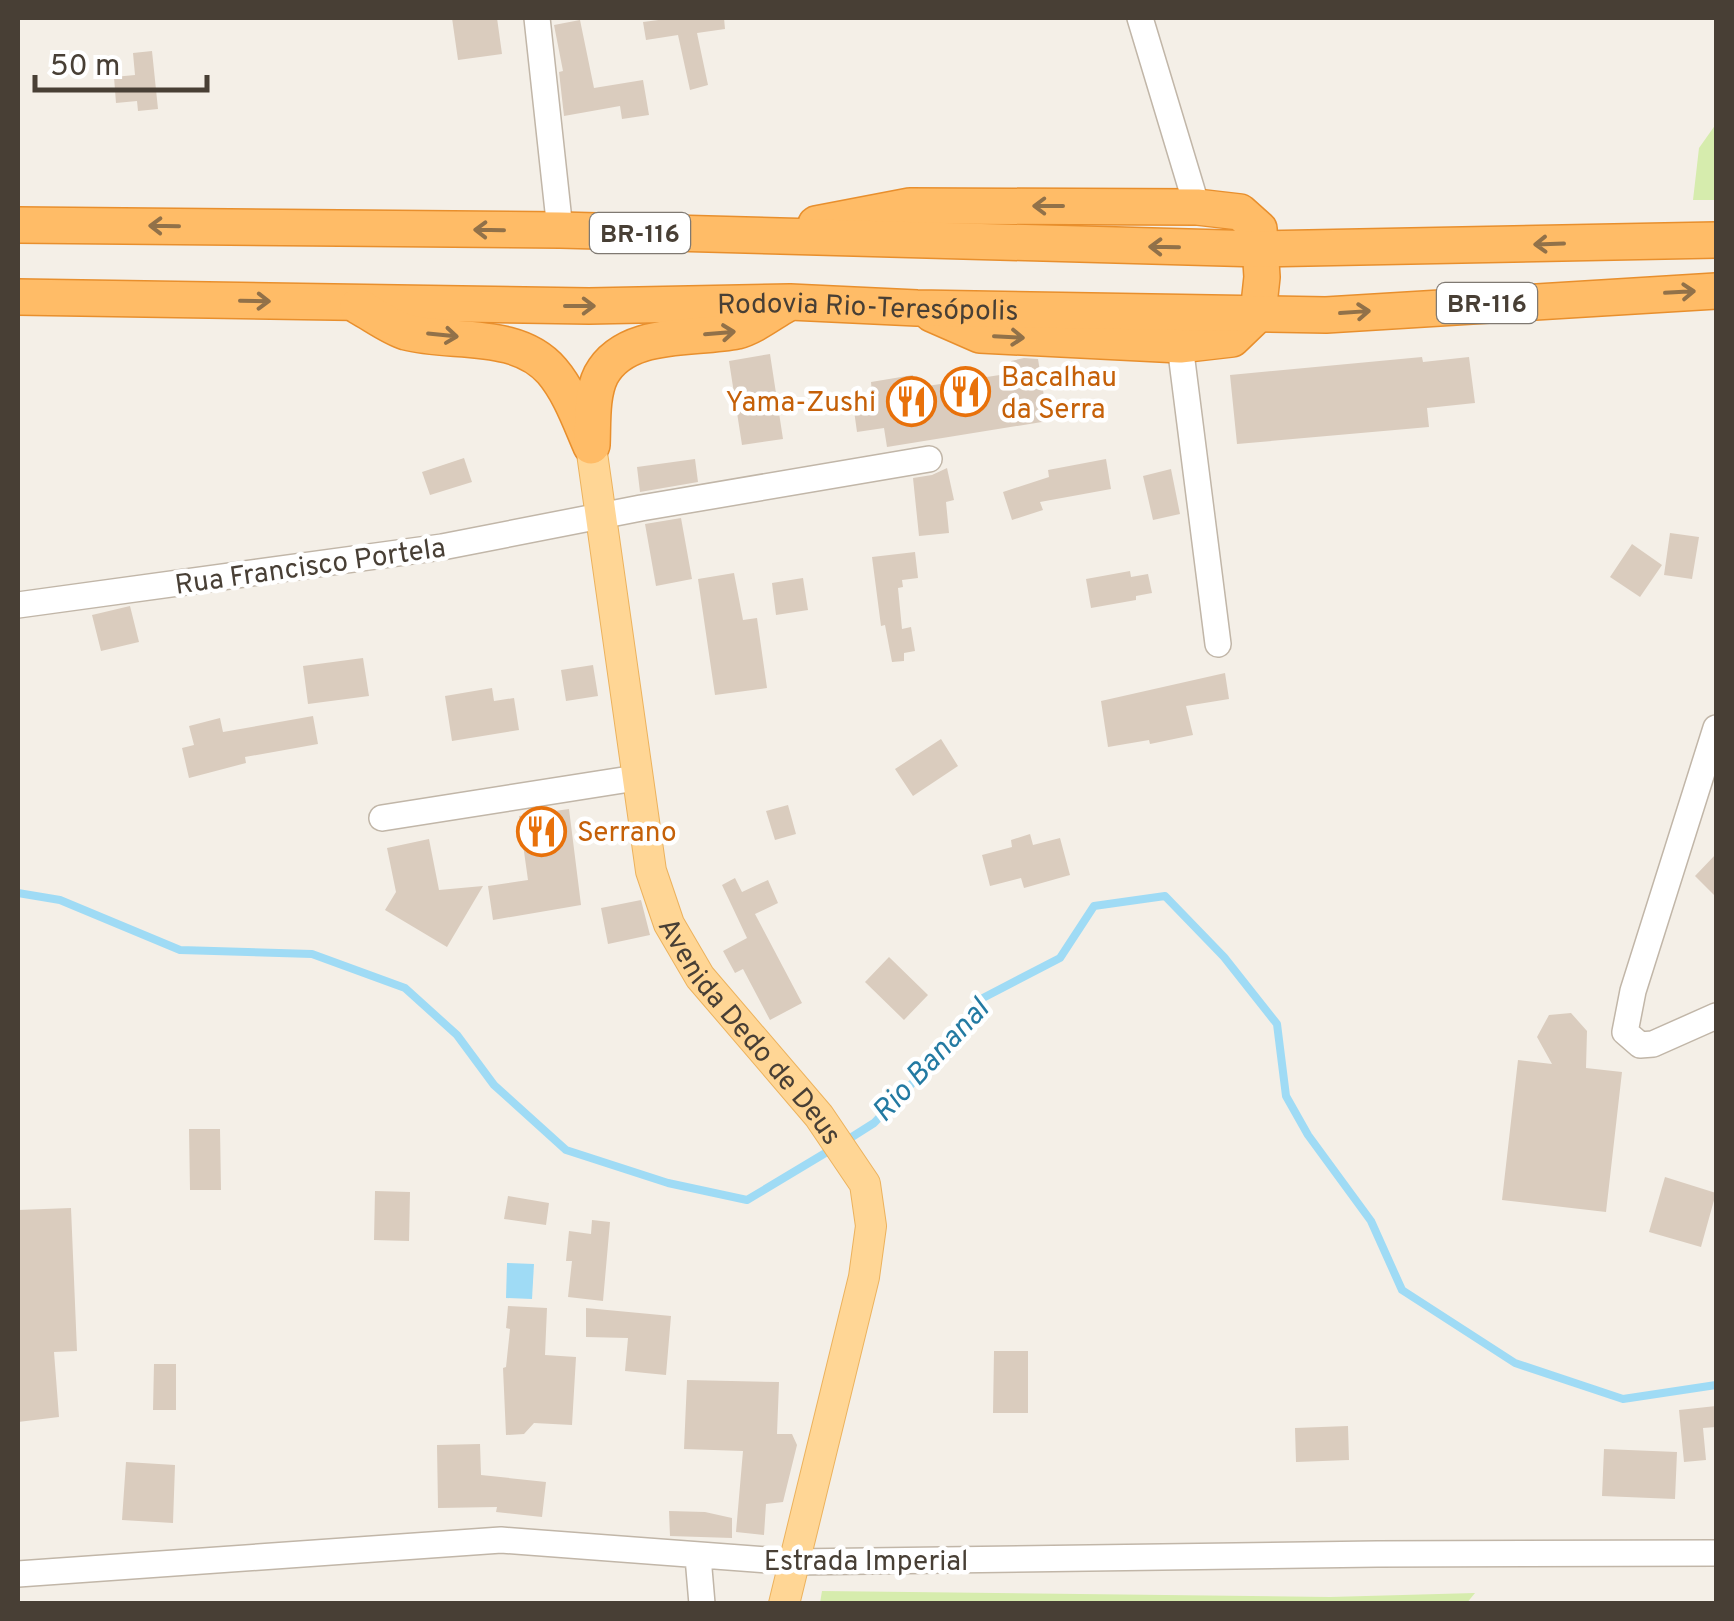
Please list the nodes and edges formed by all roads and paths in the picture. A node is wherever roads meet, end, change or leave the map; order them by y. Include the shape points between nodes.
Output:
1 (537, 18) edge
2 (1140, 18) edge
3 (1197, 206) junction
4 (18, 225) edge
5 (560, 230) junction
6 (750, 238) junction
7 (1716, 240) edge
8 (1262, 249) junction
9 (1716, 291) edge
10 (18, 297) edge
11 (790, 302) junction
12 (353, 303) junction
13 (917, 308) junction
14 (1258, 314) junction
15 (1180, 345) junction
16 (592, 446) junction
17 (929, 459) dead end
18 (600, 517) junction
19 (18, 605) edge
20 (1218, 644) dead end
21 (1716, 728) edge
22 (636, 778) junction
23 (382, 818) dead end
24 (1716, 1016) edge
25 (1716, 1553) edge
26 (698, 1557) junction
27 (795, 1562) junction
28 (18, 1574) edge
29 (702, 1604) edge
30 (784, 1604) edge

1 - 5 street
2 - 3 street
3 -> 6 highway via 910,206
3 - 8 highway via 1240,212 1258,229
5 -> 4 highway, BR-116
5 - 6 highway, BR-116
8 -> 6 highway, BR-116
7 -> 8 highway, BR-116
8 - 14 highway
14 -> 9 highway, Rodovia Rio-Teresópolis / BR-116
10 -> 12 highway, Rodovia Rio-Teresópolis / BR-116
12 -> 11 highway, Rodovia Rio-Teresópolis / BR-116
11 - 13 highway, Rodovia Rio-Teresópolis / BR-116
16 -> 11 highway via 594,402 602,375 618,357 680,336 740,331
12 -> 16 highway via 406,332 528,352 550,368
13 - 14 highway, Rodovia Rio-Teresópolis / BR-116
13 -> 15 highway via 980,335
14 - 15 highway via 1232,338
15 - 20 street
16 - 18 main road, Avenida Dedo de Deus
17 - 18 street, Rua Francisco Portela
18 - 19 street, Rua Francisco Portela via 442,547
18 - 22 main road, Avenida Dedo de Deus
21 - 24 street via 1625,1032 1640,1045 1653,1044
22 - 23 street
22 - 27 main road, Avenida Dedo de Deus via 651,870 669,924 700,977 819,1116 865,1184 871,1226 864,1276
25 - 27 street, Estrada Imperial
26 - 27 street, Estrada Imperial
26 - 28 street, Estrada Imperial via 502,1540
26 - 29 street
27 - 30 main road, Avenida Dedo de Deus

